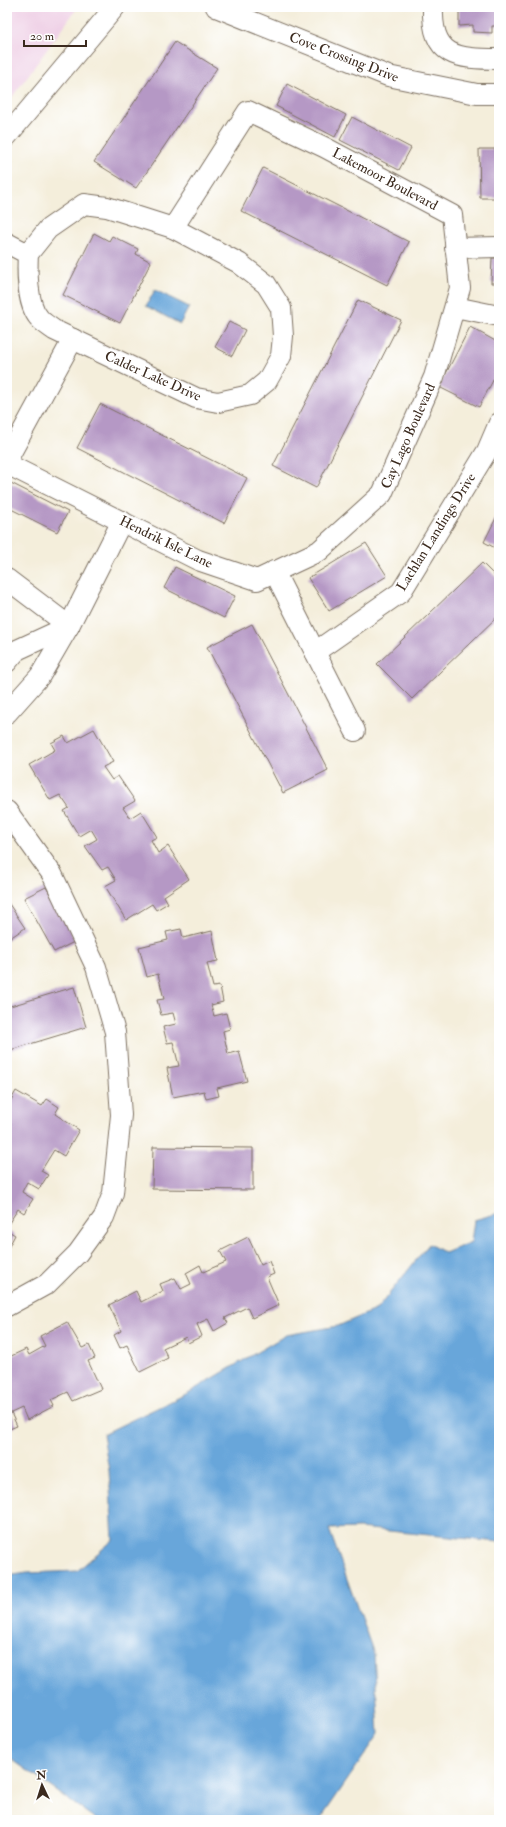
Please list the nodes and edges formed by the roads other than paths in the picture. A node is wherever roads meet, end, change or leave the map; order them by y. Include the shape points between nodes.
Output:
1 (114, 7) edge
2 (216, 7) edge
3 (433, 7) edge
4 (499, 59) edge
5 (499, 94) edge
6 (7, 136) edge
7 (173, 228) junction
8 (7, 243) edge
9 (499, 247) edge
10 (455, 248) junction
11 (28, 254) junction
12 (455, 307) junction
13 (499, 316) edge
14 (73, 339) junction
15 (499, 422) edge
16 (7, 460) edge
17 (7, 464) edge
18 (122, 521) junction
19 (274, 571) junction
20 (7, 579) edge
21 (69, 626) junction
22 (315, 652) junction
23 (7, 662) edge
24 (7, 713) edge
25 (355, 731) dead end
26 (7, 811) edge
27 (7, 1306) edge

1 - 6 street
2 - 5 street, Cove Crossing Drive via 388,76 477,94
3 - 4 street via 434,32 446,49 456,55 472,59
7 - 10 street, Lakemoor Boulevard via 248,111 324,147 452,214
7 - 11 street, Calder Lake Drive via 107,207 84,204 48,229
7 - 14 street, Calder Lake Drive via 239,263 266,284 281,308 281,356 267,381 250,395 218,402 196,398
8 - 11 street
9 - 10 street
10 - 12 street, Cay Lago Boulevard via 460,288
11 - 14 street, Calder Lake Drive via 30,297 38,318 54,330
12 - 13 street
12 - 19 street, Cay Lago Boulevard via 434,377 382,494 319,550
14 - 16 street
15 - 22 street, Lachlan Landings Drive via 487,451 401,592
17 - 18 street, Hendrik Isle Lane
18 - 19 street, Hendrik Isle Lane via 198,560 256,580
18 - 21 street
19 - 22 street
20 - 21 street
21 - 23 street via 17,650
21 - 24 street via 40,676
22 - 25 street
26 - 27 street via 52,874 96,967 115,1032 121,1116 113,1193 104,1217 78,1253 47,1284

